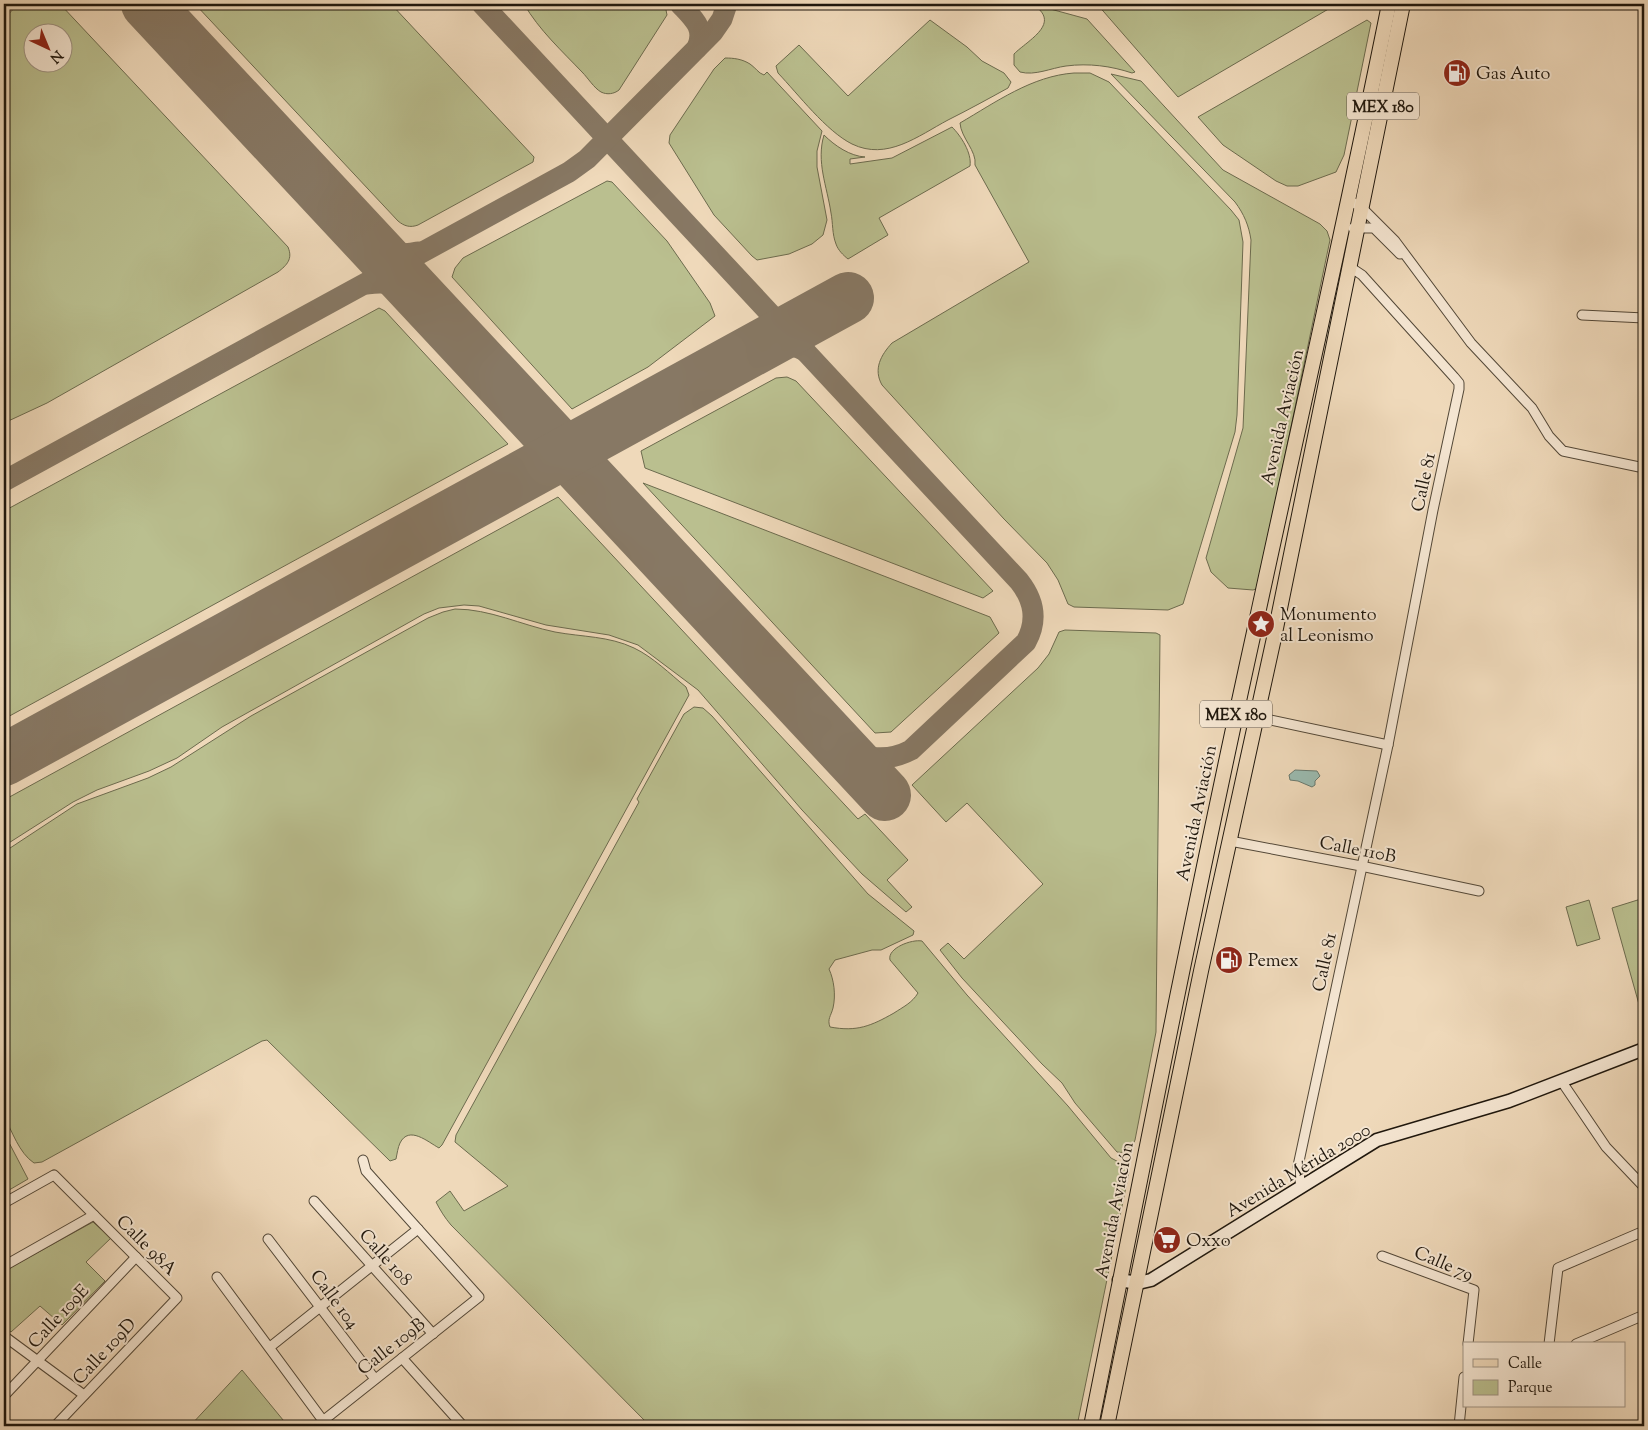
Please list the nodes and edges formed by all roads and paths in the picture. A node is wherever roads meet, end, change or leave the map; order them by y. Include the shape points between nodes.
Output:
1 (1389, 4) edge
2 (1404, 4) edge
3 (1349, 200) junction
4 (1362, 208) junction
5 (1343, 228) junction
6 (1358, 228) junction
7 (1408, 260) junction
8 (1350, 267) junction
9 (1582, 315) dead end
10 (1644, 318) edge
11 (1644, 468) edge
12 (1257, 717) junction
13 (1388, 745) junction
14 (1230, 841) junction
15 (1361, 866) junction
16 (1479, 891) dead end
17 (1644, 1048) edge
18 (1562, 1082) junction
19 (363, 1160) dead end
20 (1301, 1187) junction
21 (1644, 1187) edge
22 (314, 1201) dead end
23 (4, 1203) edge
24 (94, 1216) junction
25 (418, 1229) junction
26 (1644, 1231) edge
27 (268, 1239) dead end
28 (1382, 1256) dead end
29 (136, 1257) junction
30 (4, 1266) edge
31 (372, 1266) junction
32 (217, 1277) dead end
33 (1119, 1280) junction
34 (1138, 1283) junction
35 (177, 1298) joint
36 (320, 1307) junction
37 (1644, 1315) edge
38 (432, 1334) junction
39 (4, 1336) edge
40 (1468, 1342) edge
41 (1549, 1342) edge
42 (1581, 1342) edge
43 (270, 1347) junction
44 (402, 1358) junction
45 (38, 1361) junction
46 (375, 1379) junction
47 (84, 1395) junction
48 (4, 1396) edge
49 (1463, 1398) edge
50 (325, 1423) edge
51 (55, 1426) edge
52 (463, 1426) edge
53 (1091, 1426) edge
54 (1107, 1426) edge
55 (1459, 1426) edge

1 - 3 main road, Avenida Aviación / MEX 180
2 - 4 main road, Avenida Aviación / MEX 180
3 - 4 street
3 - 5 main road, Avenida Aviación / MEX 180
4 - 6 main road, Avenida Aviación / MEX 180
4 - 7 street via 1395,241
5 - 6 street
5 - 33 main road, Avenida Aviación / MEX 180 via 1253,634
6 - 7 street via 1374,228
6 - 8 main road, Avenida Aviación / MEX 180
7 - 11 street via 1471,343 1532,408 1549,436 1563,450
8 - 12 main road, Avenida Aviación / MEX 180
8 - 13 street, Calle 81 via 1362,275 1459,383
9 - 10 street
12 - 13 street
12 - 14 main road, Avenida Aviación / MEX 180
13 - 15 street, Calle 81
14 - 15 street, Calle 110B
14 - 34 main road, Avenida Aviación / MEX 180
15 - 16 street, Calle 110B
15 - 20 street, Calle 81 via 1298,1166
17 - 18 main road, Avenida Mérida 2000
18 - 20 main road, Avenida Mérida 2000 via 1377,1140
18 - 21 street via 1606,1147
19 - 25 street via 366,1171
20 - 34 main road, Avenida Mérida 2000 via 1151,1280
22 - 31 street, Calle 108
23 - 24 street, Calle 98A via 54,1175
24 - 29 street, Calle 98A
24 - 30 street
25 - 31 street
25 - 38 street, Calle 109B via 479,1297
26 - 41 street via 1558,1268
27 - 36 street, Calle 104
28 - 40 street, Calle 79 via 1474,1290
29 - 35 street, Calle 98A
29 - 45 street, Calle 109E
31 - 36 street
31 - 38 street, Calle 108
32 - 43 street
33 - 34 main road
33 - 53 main road, Avenida Aviación / MEX 180
34 - 54 main road, Avenida Aviación / MEX 180
35 - 47 street, Calle 109D
36 - 43 street
36 - 46 street, Calle 104
37 - 42 street
38 - 44 street, Calle 109B
39 - 45 street
43 - 50 street
44 - 46 street, Calle 109B
44 - 52 street
45 - 47 street
45 - 48 street, Calle 109E
46 - 50 street, Calle 109B
47 - 51 street, Calle 109D
49 - 55 street

